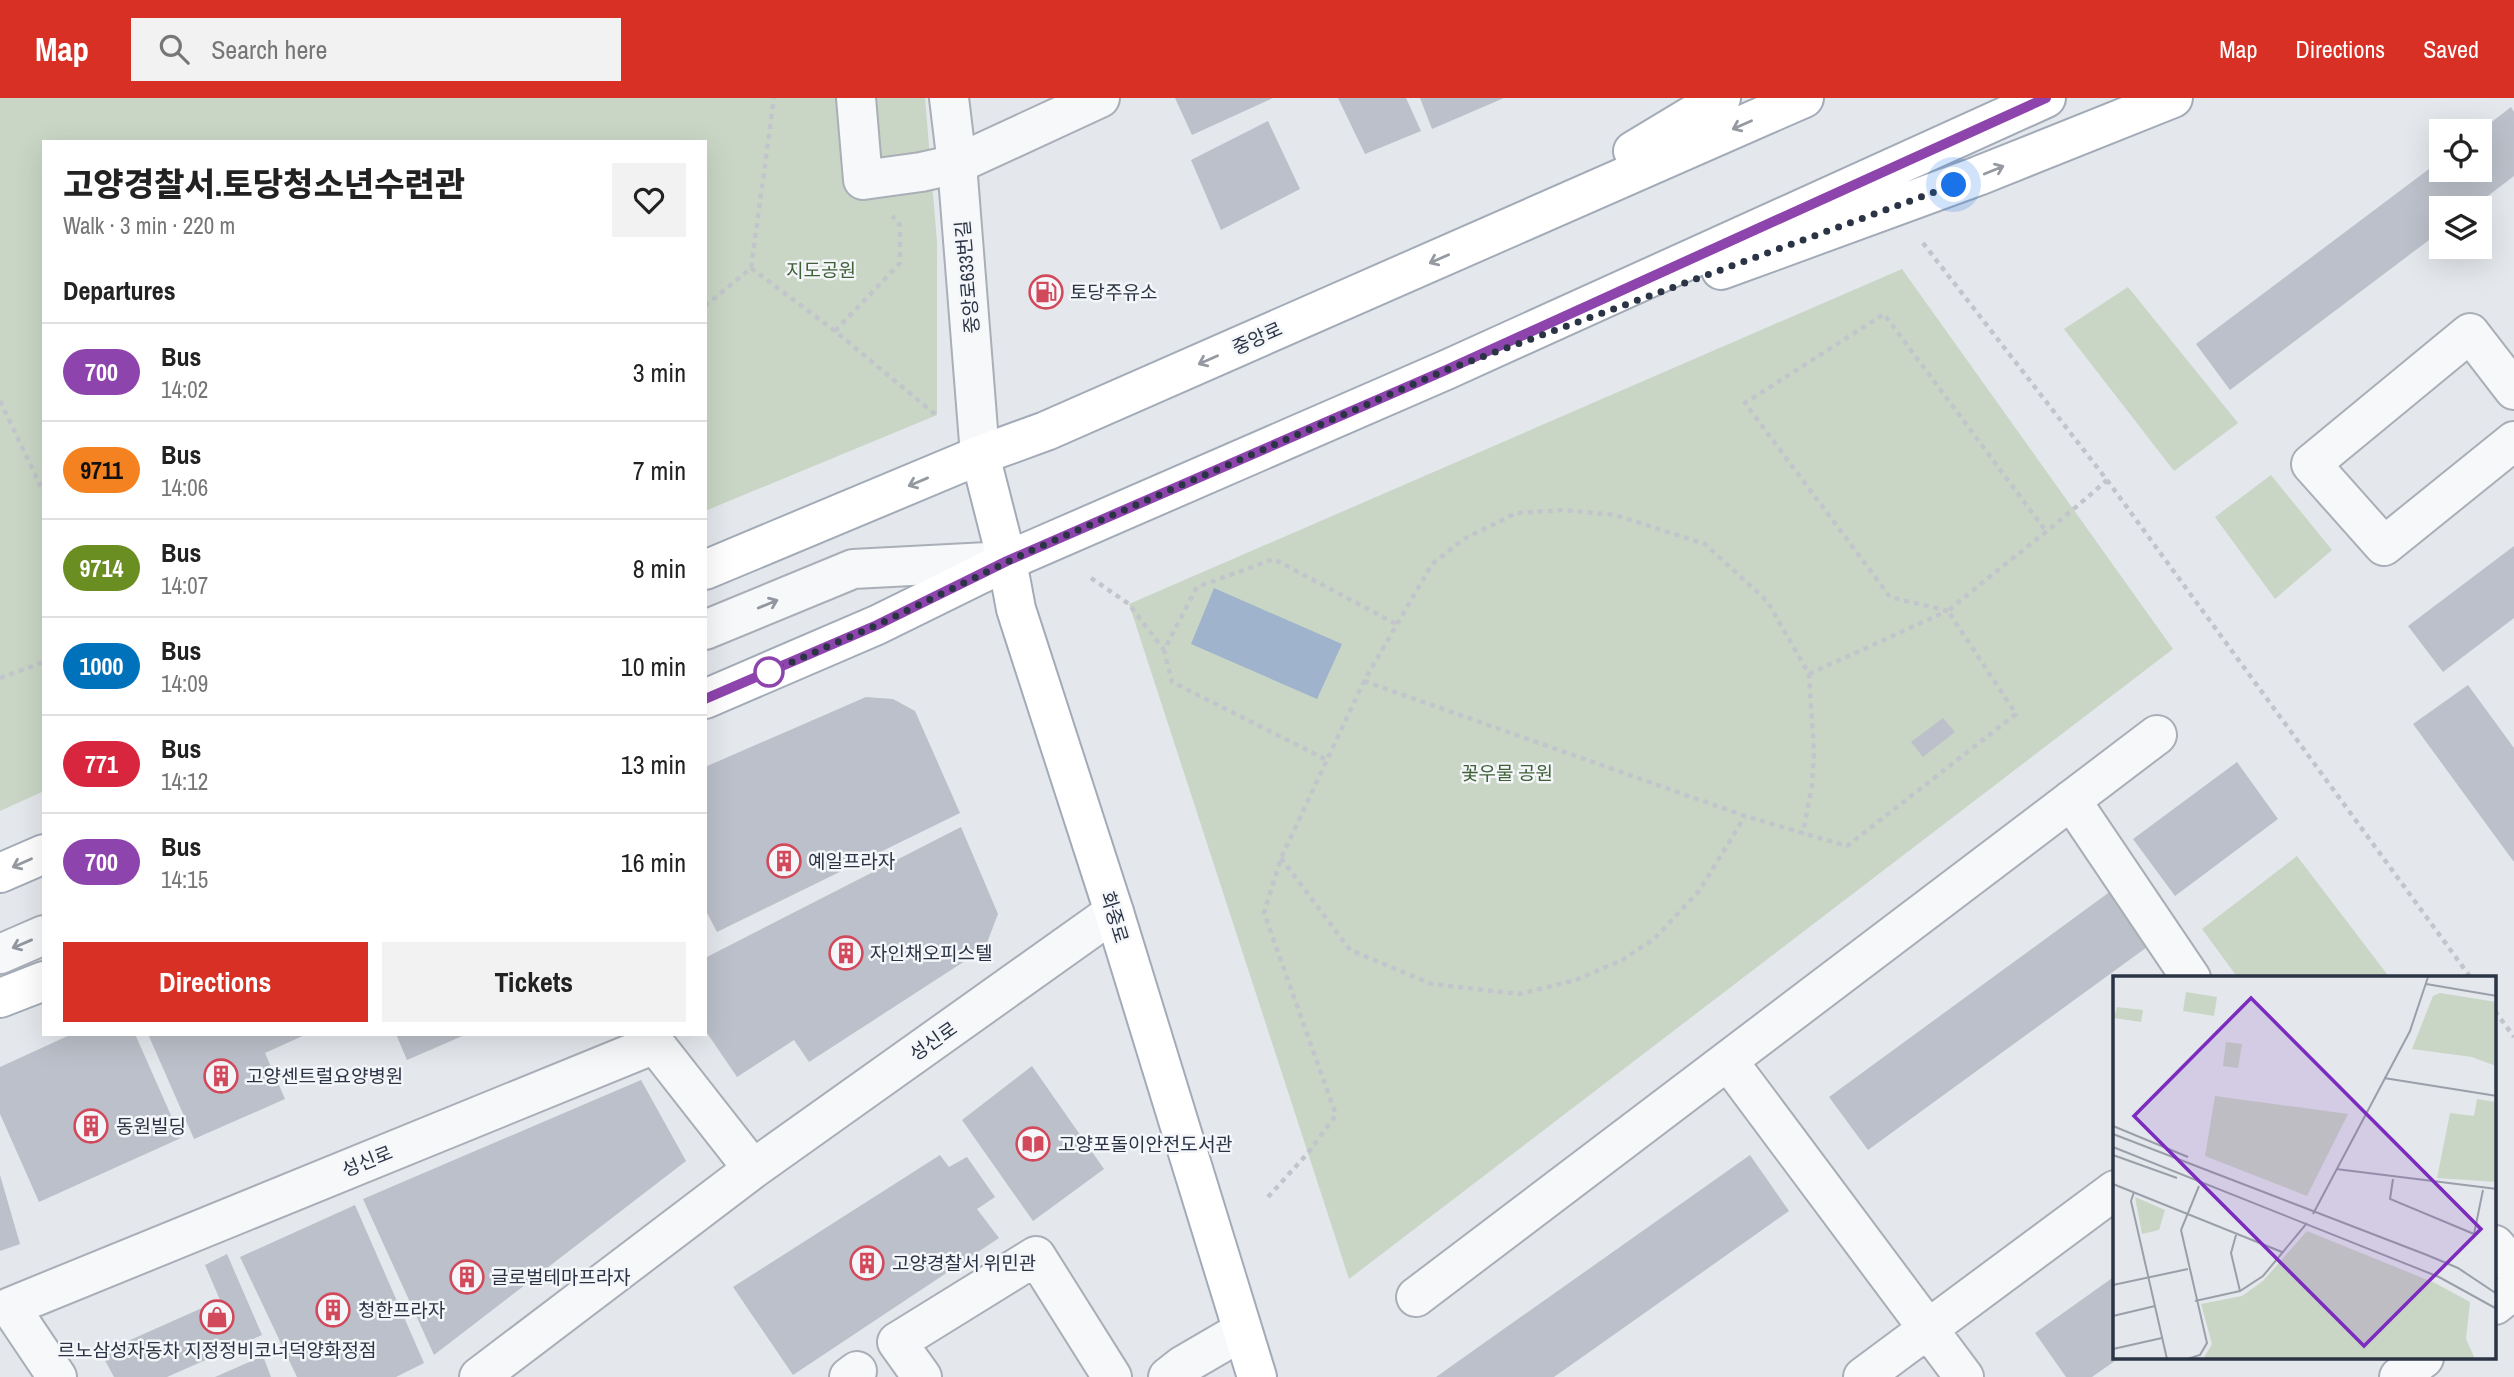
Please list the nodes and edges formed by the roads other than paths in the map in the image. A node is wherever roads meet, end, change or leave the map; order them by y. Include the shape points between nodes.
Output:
1 (856, 98) edge
2 (949, 98) edge
3 (1100, 98) edge
4 (1721, 98) edge
5 (1804, 98) edge
6 (2046, 98) edge
7 (2173, 98) edge
8 (957, 164) junction
9 (1501, 231) junction
10 (1446, 370) junction
11 (2514, 390) edge
12 (2514, 441) edge
13 (980, 455) junction
14 (1007, 561) junction
15 (707, 569) edge
16 (707, 629) edge
17 (707, 698) edge
18 (2157, 735) dead end
19 (2071, 800) junction
20 (42, 855) edge
21 (0, 873) edge
22 (1114, 912) junction
23 (42, 936) edge
24 (0, 954) edge
25 (2190, 976) edge
26 (42, 982) edge
27 (0, 998) edge
28 (1727, 1061) junction
29 (753, 1169) junction
30 (2113, 1191) edge
31 (2496, 1246) edge
32 (2514, 1268) edge
33 (2514, 1290) edge
34 (1416, 1297) dead end
35 (2496, 1303) edge
36 (1928, 1328) junction
37 (1242, 1331) junction
38 (2421, 1360) edge
39 (57, 1377) edge
40 (479, 1377) edge
41 (922, 1377) edge
42 (1112, 1377) edge
43 (1168, 1377) edge
44 (1257, 1377) edge
45 (1863, 1377) edge
46 (1964, 1377) edge
47 (2399, 1377) edge

1 - 8 street via 863,180
2 - 8 street, 중앙로633번길
3 - 8 street
4 - 9 main road
5 -> 9 main road, 중앙로
6 - 10 main road
10 -> 7 main road via 1978,176
8 - 13 street, 중앙로633번길
9 -> 13 main road, 중앙로 via 1046,431
10 - 14 main road
11 - 12 street via 2470,332 2311,464 2384,546
13 - 14 main road, 화중로
13 -> 15 main road, 중앙로
16 -> 14 street via 853,569
14 - 17 main road via 877,625
14 - 22 main road, 화중로 via 1016,608
18 - 19 street
19 - 25 street
19 - 28 street
20 -> 21 main road
22 - 29 street, 성신로
22 - 37 main road, 화중로
23 -> 24 street
26 - 27 main road
28 - 34 street
28 - 36 street
29 - 39 street, 성신로 via 655,1044 10,1307
29 - 40 street, 성신로
30 - 36 street
31 - 32 street
33 - 35 street
36 - 45 street
36 - 46 street
37 - 43 street
37 - 44 main road, 화중로
38 - 47 street
41 - 42 street via 897,1342 1036,1256

